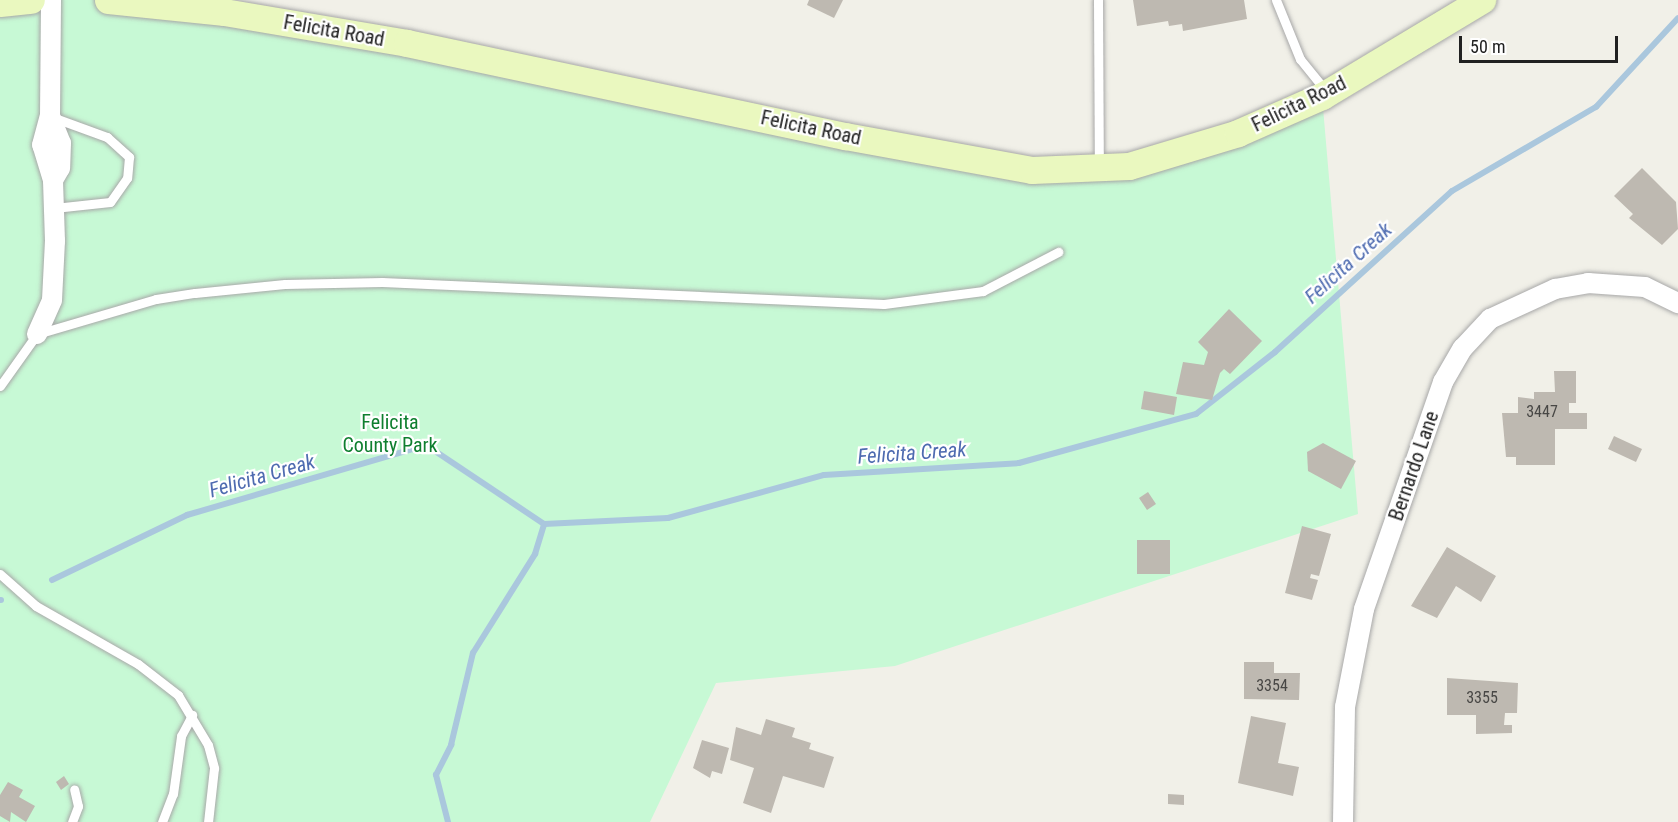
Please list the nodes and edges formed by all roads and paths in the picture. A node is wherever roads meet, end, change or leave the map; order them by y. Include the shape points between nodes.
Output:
1 (31, 0) edge
2 (51, 0) edge
3 (108, 0) edge
4 (1098, 0) edge
5 (1276, 0) edge
6 (1482, 0) edge
7 (0, 3) edge
8 (1327, 93) junction
9 (50, 116) junction
10 (1099, 167) junction
11 (54, 208) junction
12 (1058, 252) dead end
13 (1678, 303) edge
14 (37, 334) junction
15 (0, 386) edge
16 (0, 574) edge
17 (192, 715) junction
18 (74, 789) dead end
19 (72, 822) edge
20 (162, 822) edge
21 (208, 822) edge
22 (1343, 822) edge

1 - 7 main road
2 - 9 street
3 - 10 main road, Felicita Road via 224,12 407,43 845,136 1032,170
4 - 10 lane
5 - 8 lane via 1300,59
6 - 8 main road, Felicita Road
8 - 10 main road, Felicita Road via 1238,133 1129,166
9 - 11 street via 42,145 53,180
9 - 11 lane via 107,137 129,157 127,178 110,202
11 - 14 street via 52,300
12 - 14 lane via 983,291 884,304 382,282 285,284 156,299
13 - 22 street, Bernardo Lane via 1645,287 1588,282 1555,290 1490,320 1463,348 1443,382 1364,609 1345,708
14 - 15 lane
16 - 17 lane via 36,606 159,678
17 - 20 lane via 181,736 173,794
17 - 21 lane via 214,768
18 - 19 lane via 78,806

